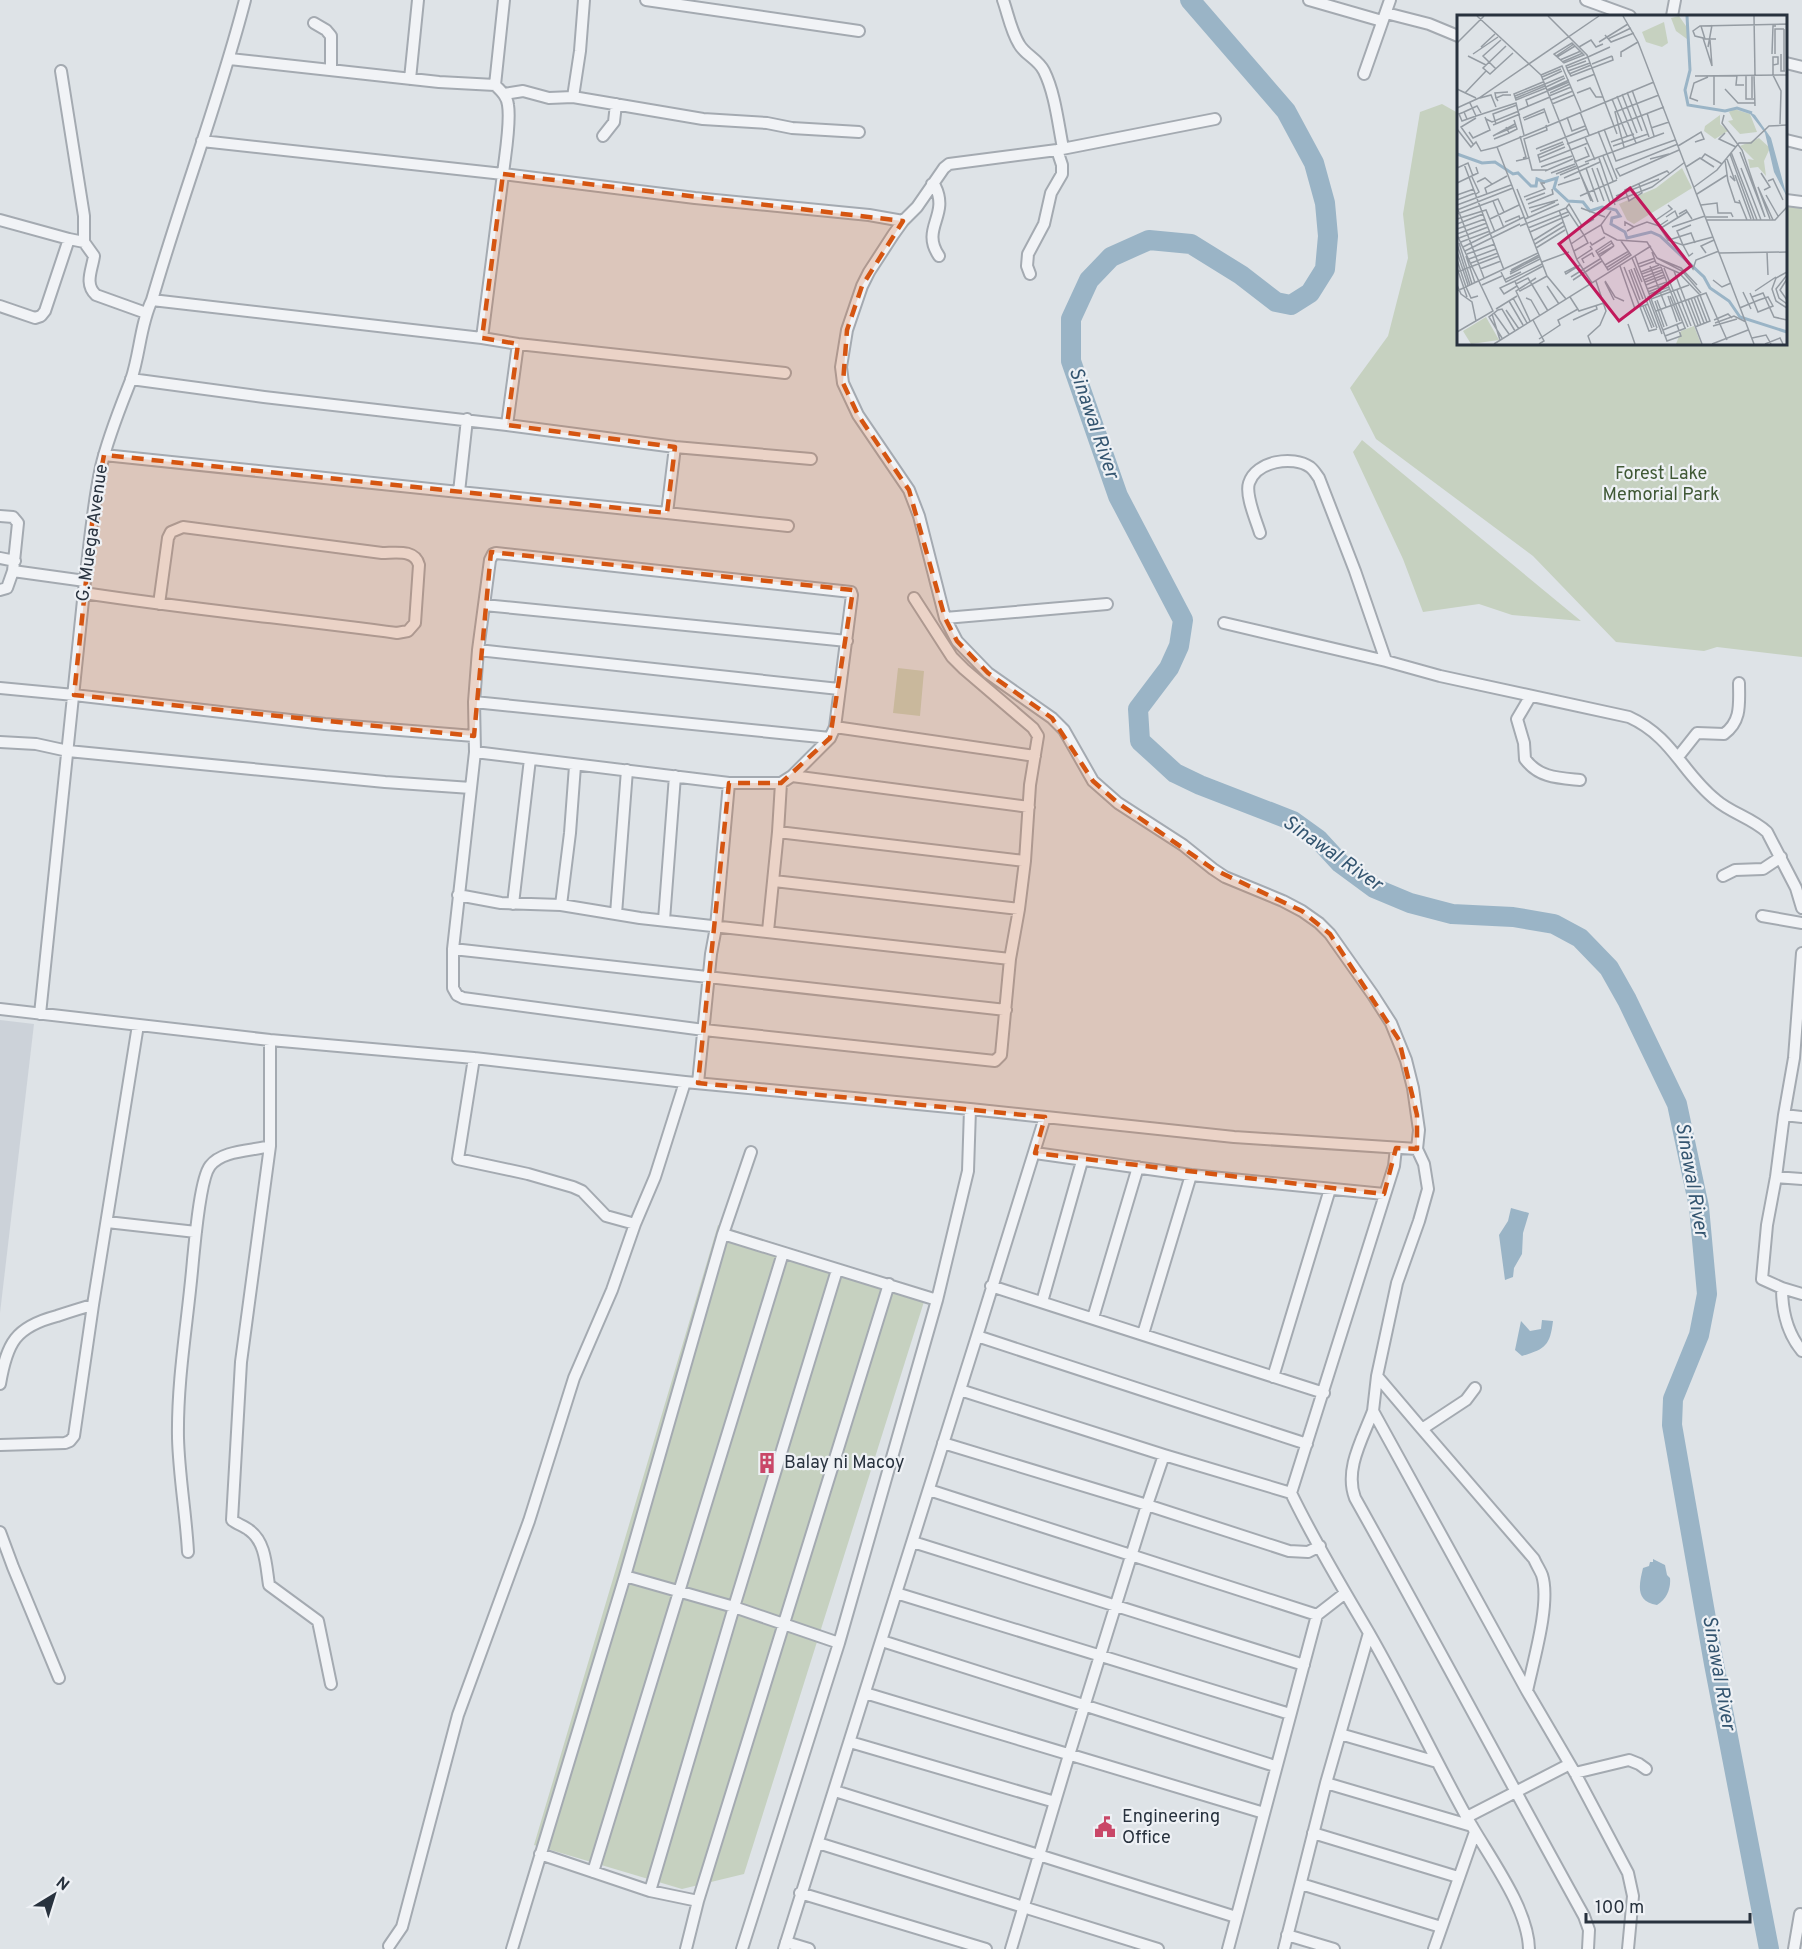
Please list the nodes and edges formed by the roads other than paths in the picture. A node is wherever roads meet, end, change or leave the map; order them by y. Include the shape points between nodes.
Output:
1 (245, 0) edge
2 (418, 0) edge
3 (504, 0) edge
4 (584, 0) edge
5 (646, 0) edge
6 (1003, 0) edge
7 (1310, 0) edge
8 (1390, 0) edge
9 (1586, 0) edge
10 (1675, 0) edge
11 (1627, 15) edge
12 (1672, 15) edge
13 (1384, 17) junction
14 (314, 23) dead end
15 (859, 31) dead end
16 (1457, 36) edge
17 (230, 59) junction
18 (1787, 63) edge
19 (1802, 67) edge
20 (331, 69) junction
21 (61, 71) dead end
22 (1364, 74) dead end
23 (410, 79) junction
24 (495, 84) junction
25 (504, 94) junction
26 (573, 97) junction
27 (616, 104) junction
28 (1215, 119) dead end
29 (859, 132) dead end
30 (603, 136) dead end
31 (1787, 140) edge
32 (202, 141) junction
33 (1802, 144) edge
34 (1060, 149) junction
35 (503, 174) junction
36 (932, 184) junction
37 (1787, 200) edge
38 (1802, 202) edge
39 (0, 220) edge
40 (903, 220) junction
41 (69, 238) junction
42 (84, 242) junction
43 (939, 256) dead end
44 (1029, 274) dead end
45 (152, 300) junction
46 (0, 306) edge
47 (146, 312) junction
48 (482, 338) junction
49 (518, 344) junction
50 (785, 373) dead end
51 (131, 379) junction
52 (467, 419) junction
53 (507, 425) junction
54 (675, 447) junction
55 (104, 455) junction
56 (811, 459) dead end
57 (459, 492) junction
58 (667, 513) junction
59 (0, 516) edge
60 (788, 526) dead end
61 (1260, 533) dead end
62 (0, 558) edge
63 (14, 566) junction
64 (85, 581) junction
65 (0, 590) edge
66 (84, 593) junction
67 (914, 598) dead end
68 (159, 604) junction
69 (1107, 604) dead end
70 (484, 605) junction
71 (945, 618) junction
72 (1224, 623) dead end
73 (847, 641) junction
74 (478, 650) junction
75 (1386, 661) junction
76 (1739, 683) dead end
77 (0, 688) edge
78 (839, 689) junction
79 (74, 695) junction
80 (1530, 697) junction
81 (474, 702) junction
82 (835, 727) junction
83 (474, 736) junction
84 (830, 738) junction
85 (0, 741) edge
86 (68, 750) junction
87 (475, 752) junction
88 (1035, 756) junction
89 (1678, 758) junction
90 (530, 759) junction
91 (575, 766) junction
92 (627, 770) junction
93 (675, 776) junction
94 (792, 776) junction
95 (1580, 780) dead end
96 (729, 783) junction
97 (781, 783) junction
98 (471, 788) junction
99 (1029, 807) junction
100 (778, 832) junction
101 (1781, 857) junction
102 (1025, 861) junction
103 (1723, 876) dead end
104 (774, 881) junction
105 (1799, 887) edge
106 (459, 895) junction
107 (513, 904) junction
108 (561, 905) junction
109 (1802, 908) edge
110 (1019, 909) junction
111 (616, 914) junction
112 (1762, 916) dead end
113 (664, 920) junction
114 (1802, 923) edge
115 (716, 927) junction
116 (768, 931) junction
117 (453, 949) junction
118 (1802, 953) edge
119 (1010, 959) junction
120 (710, 978) junction
121 (1800, 1000) edge
122 (0, 1010) edge
123 (1006, 1010) junction
124 (40, 1014) junction
125 (138, 1025) junction
126 (704, 1030) junction
127 (270, 1040) junction
128 (474, 1058) junction
129 (1798, 1058) edge
130 (685, 1082) junction
131 (698, 1083) junction
132 (970, 1109) junction
133 (1784, 1115) junction
134 (1046, 1117) junction
135 (1802, 1117) edge
136 (270, 1146) junction
137 (1396, 1148) junction
138 (1417, 1149) junction
139 (751, 1152) dead end
140 (1035, 1153) junction
141 (1082, 1161) junction
142 (1138, 1167) junction
143 (1191, 1175) junction
144 (1776, 1177) junction
145 (1802, 1179) edge
146 (1330, 1189) junction
147 (1384, 1194) junction
148 (107, 1222) junction
149 (635, 1224) junction
150 (196, 1232) junction
151 (723, 1234) junction
152 (783, 1252) junction
153 (837, 1270) junction
154 (889, 1284) junction
155 (991, 1286) junction
156 (1782, 1288) junction
157 (1802, 1294) edge
158 (937, 1300) junction
159 (1042, 1302) junction
160 (93, 1305) junction
161 (1093, 1318) junction
162 (1143, 1334) junction
163 (977, 1336) junction
164 (1802, 1351) edge
165 (1377, 1376) junction
166 (1274, 1377) junction
167 (0, 1384) edge
168 (1475, 1388) dead end
169 (960, 1390) junction
170 (1324, 1393) junction
171 (1373, 1411) junction
172 (1422, 1429) junction
173 (943, 1443) junction
174 (1307, 1444) junction
175 (0, 1445) edge
176 (1164, 1455) junction
177 (929, 1490) junction
178 (1291, 1493) junction
179 (1147, 1505) junction
180 (0, 1532) edge
181 (913, 1542) junction
182 (1320, 1546) junction
183 (188, 1552) dead end
184 (1132, 1554) junction
185 (625, 1576) junction
186 (680, 1591) junction
187 (896, 1593) junction
188 (1344, 1594) junction
189 (1117, 1605) junction
190 (734, 1607) junction
191 (1317, 1615) junction
192 (783, 1623) junction
193 (1369, 1634) junction
194 (882, 1641) junction
195 (839, 1643) junction
196 (1100, 1657) junction
197 (1304, 1665) junction
198 (59, 1678) dead end
199 (331, 1684) dead end
200 (1527, 1691) junction
201 (865, 1693) junction
202 (1085, 1705) junction
203 (1290, 1714) junction
204 (1340, 1734) junction
205 (850, 1743) junction
206 (1069, 1755) junction
207 (1437, 1762) junction
208 (1275, 1766) junction
209 (1572, 1769) junction
210 (1646, 1769) dead end
211 (1326, 1783) junction
212 (835, 1791) junction
213 (1515, 1791) junction
214 (1055, 1802) junction
215 (1264, 1813) junction
216 (1471, 1825) junction
217 (1313, 1833) junction
218 (818, 1843) junction
219 (540, 1854) junction
220 (1039, 1855) junction
221 (593, 1872) junction
222 (1458, 1877) junction
223 (1301, 1884) junction
224 (650, 1891) junction
225 (800, 1893) junction
226 (698, 1901) junction
227 (1023, 1906) junction
228 (1800, 1914) dead end
229 (1236, 1917) junction
230 (1441, 1926) junction
231 (1287, 1935) junction
232 (785, 1945) edge
233 (389, 1946) dead end
234 (512, 1949) edge
235 (686, 1949) edge
236 (742, 1949) edge
237 (809, 1949) edge
238 (986, 1949) edge
239 (1011, 1949) edge
240 (1158, 1949) edge
241 (1228, 1949) edge
242 (1284, 1949) edge
243 (1334, 1949) edge
244 (1434, 1949) edge
245 (1529, 1949) edge
246 (1588, 1949) edge
247 (1628, 1949) edge
248 (1794, 1949) edge

1 - 17 street, G. Muega Avenue
2 - 23 street
3 - 24 street
4 - 26 street
5 - 15 street
6 - 34 street via 1019,44 1039,62 1050,86
7 - 13 street
8 - 13 street
9 - 11 street
10 - 12 street
13 - 16 street via 1429,24
13 - 22 street
14 - 20 street via 331,36
17 - 20 street
17 - 32 street, G. Muega Avenue
18 - 19 street
20 - 23 street
21 - 42 street via 84,216
23 - 24 street
24 - 25 street
25 - 26 street via 523,91 549,98
25 - 35 street via 509,114
26 - 27 street
27 - 29 street via 703,118
27 - 30 street via 614,122
28 - 34 street
31 - 33 street
32 - 35 street
32 - 45 street, G. Muega Avenue
34 - 36 street via 949,164
34 - 44 street via 1062,174 1028,254
35 - 40 street
35 - 48 street
36 - 40 street
36 - 43 street via 939,194 940,210 932,231 932,244
37 - 38 street
39 - 41 street
40 - 71 street via 862,286 847,330 841,367 848,396 858,415 909,489
41 - 42 street
41 - 46 street via 41,316 35,318
42 - 47 street via 94,256 91,290
45 - 47 street, G. Muega Avenue
45 - 48 street
47 - 51 street, G. Muega Avenue
48 - 49 street
49 - 50 street
49 - 53 street
51 - 52 street
51 - 55 street, G. Muega Avenue
52 - 53 street
52 - 57 street
53 - 54 street
54 - 56 street
54 - 58 street
55 - 57 street
55 - 64 street, G. Muega Avenue
57 - 58 street
58 - 60 street
59 - 63 street via 13,517 18,523
61 - 75 street via 1248,493 1251,479 1268,465 1282,461 1309,466 1319,478
62 - 63 street
63 - 64 street
63 - 65 street via 8,588
64 - 66 street, G. Muega Avenue
66 - 68 street
66 - 79 street, G. Muega Avenue
67 - 88 street via 952,657 1033,728 1038,736
68 - 68 street via 404,632 415,623 419,565 411,554 183,527 171,532 168,538
69 - 71 street
70 - 73 street
70 - 73 street via 490,560 496,553 846,590 852,595
70 - 74 street
71 - 138 street via 957,641 988,673 1064,730 1093,781 1118,803 1225,877 1302,911 1330,934 1399,1040 1417,1115
72 - 75 street
73 - 78 street
74 - 78 street
74 - 81 street
75 - 80 street
76 - 89 street via 1739,714 1735,724 1724,734 1697,733
77 - 79 street
78 - 82 street
79 - 83 street via 325,724
79 - 86 street, G. Muega Avenue
80 - 89 street via 1629,717 1655,732
80 - 95 street via 1517,719 1525,759 1547,776
81 - 83 street
81 - 84 street
82 - 84 street
82 - 88 street
83 - 87 street
84 - 94 street
85 - 86 street
86 - 98 street
86 - 124 street, G. Muega Avenue
87 - 90 street
87 - 98 street
88 - 99 street
89 - 101 street via 1714,799 1761,825
90 - 91 street
90 - 107 street
91 - 92 street
91 - 108 street
92 - 93 street
92 - 111 street
93 - 96 street
93 - 113 street
94 - 97 street
94 - 99 street
96 - 97 street
96 - 115 street
97 - 100 street
98 - 106 street
99 - 102 street
100 - 102 street
100 - 104 street
101 - 103 street via 1763,869 1736,870
101 - 105 street
102 - 110 street
104 - 110 street
104 - 116 street
105 - 109 street
106 - 107 street
106 - 117 street
107 - 108 street
108 - 111 street
110 - 119 street
111 - 113 street
112 - 114 street
113 - 115 street
115 - 116 street
115 - 120 street
116 - 119 street
117 - 120 street
117 - 126 street via 453,988 463,998
118 - 121 street
119 - 123 street
120 - 123 street
120 - 126 street
121 - 129 street
122 - 124 street
123 - 126 street via 1001,1055 992,1061
124 - 125 street
125 - 127 street
125 - 148 street
126 - 131 street
127 - 128 street
127 - 136 street
128 - 130 street
128 - 149 street via 458,1159 573,1187 606,1216
129 - 133 street
130 - 131 street
130 - 149 street
131 - 132 street
132 - 134 street
132 - 158 street via 968,1171
133 - 135 street
133 - 144 street
134 - 137 street via 1234,1137
134 - 140 street
136 - 150 street via 226,1155 212,1163 205,1176
136 - 199 street via 242,1362 232,1520 248,1529 262,1547 269,1585 318,1621
137 - 138 street
137 - 147 street
138 - 165 street via 1428,1189 1397,1283
139 - 151 street
140 - 141 street
140 - 155 street
141 - 142 street
141 - 159 street
142 - 143 street
142 - 161 street
143 - 146 street
143 - 162 street
144 - 145 street
144 - 156 street via 1762,1279
146 - 147 street
146 - 166 street
147 - 170 street
148 - 150 street
148 - 160 street
149 - 233 street via 574,1378 529,1521 458,1715 405,1917
150 - 183 street via 179,1380 178,1439
151 - 152 street
151 - 185 street
152 - 153 street
152 - 186 street
153 - 154 street
153 - 190 street
154 - 158 street
154 - 192 street
155 - 159 street
155 - 163 street
156 - 157 street
156 - 164 street via 1785,1321
158 - 195 street
159 - 161 street
160 - 167 street via 45,1318 26,1328 10,1347
160 - 175 street via 74,1436 65,1443
161 - 162 street
162 - 166 street
163 - 169 street
163 - 174 street
165 - 171 street
165 - 172 street
166 - 170 street
168 - 172 street via 1466,1400
169 - 173 street
169 - 176 street
170 - 174 street
171 - 200 street
171 - 213 street via 1356,1455 1352,1491
172 - 200 street via 1534,1559 1542,1576 1542,1619
173 - 177 street
173 - 179 street
174 - 178 street
176 - 178 street
176 - 179 street
177 - 181 street
177 - 184 street
178 - 182 street
179 - 182 street via 1289,1551 1308,1552
179 - 184 street
180 - 198 street
181 - 187 street
181 - 189 street
182 - 188 street
184 - 189 street
184 - 191 street
185 - 186 street
185 - 219 street
186 - 190 street
186 - 221 street
187 - 194 street
187 - 196 street
188 - 191 street
188 - 193 street
189 - 196 street
189 - 197 street
190 - 192 street
190 - 224 street
191 - 197 street
192 - 195 street
192 - 226 street
193 - 204 street
193 - 207 street
194 - 201 street
194 - 202 street
195 - 236 street
196 - 202 street
196 - 203 street
197 - 203 street
200 - 209 street
201 - 205 street
201 - 206 street
202 - 206 street
202 - 208 street
203 - 208 street
204 - 207 street
204 - 211 street
205 - 212 street
205 - 214 street
206 - 214 street
206 - 215 street
207 - 216 street
208 - 215 street
209 - 210 street via 1629,1760
209 - 213 street
209 - 247 street via 1628,1873 1633,1896
211 - 216 street
211 - 217 street
212 - 218 street
212 - 220 street
213 - 216 street
213 - 246 street via 1584,1916 1589,1930
214 - 220 street
215 - 229 street
216 - 222 street
216 - 245 street via 1516,1900 1528,1931
217 - 222 street
217 - 223 street
218 - 225 street
218 - 227 street
219 - 221 street
219 - 234 street
220 - 227 street
220 - 229 street
221 - 224 street
222 - 230 street
223 - 230 street
223 - 231 street
224 - 226 street
225 - 232 street
225 - 238 street
226 - 235 street
227 - 239 street
227 - 240 street
228 - 248 street
229 - 241 street
230 - 244 street
231 - 242 street
231 - 243 street
232 - 237 street

